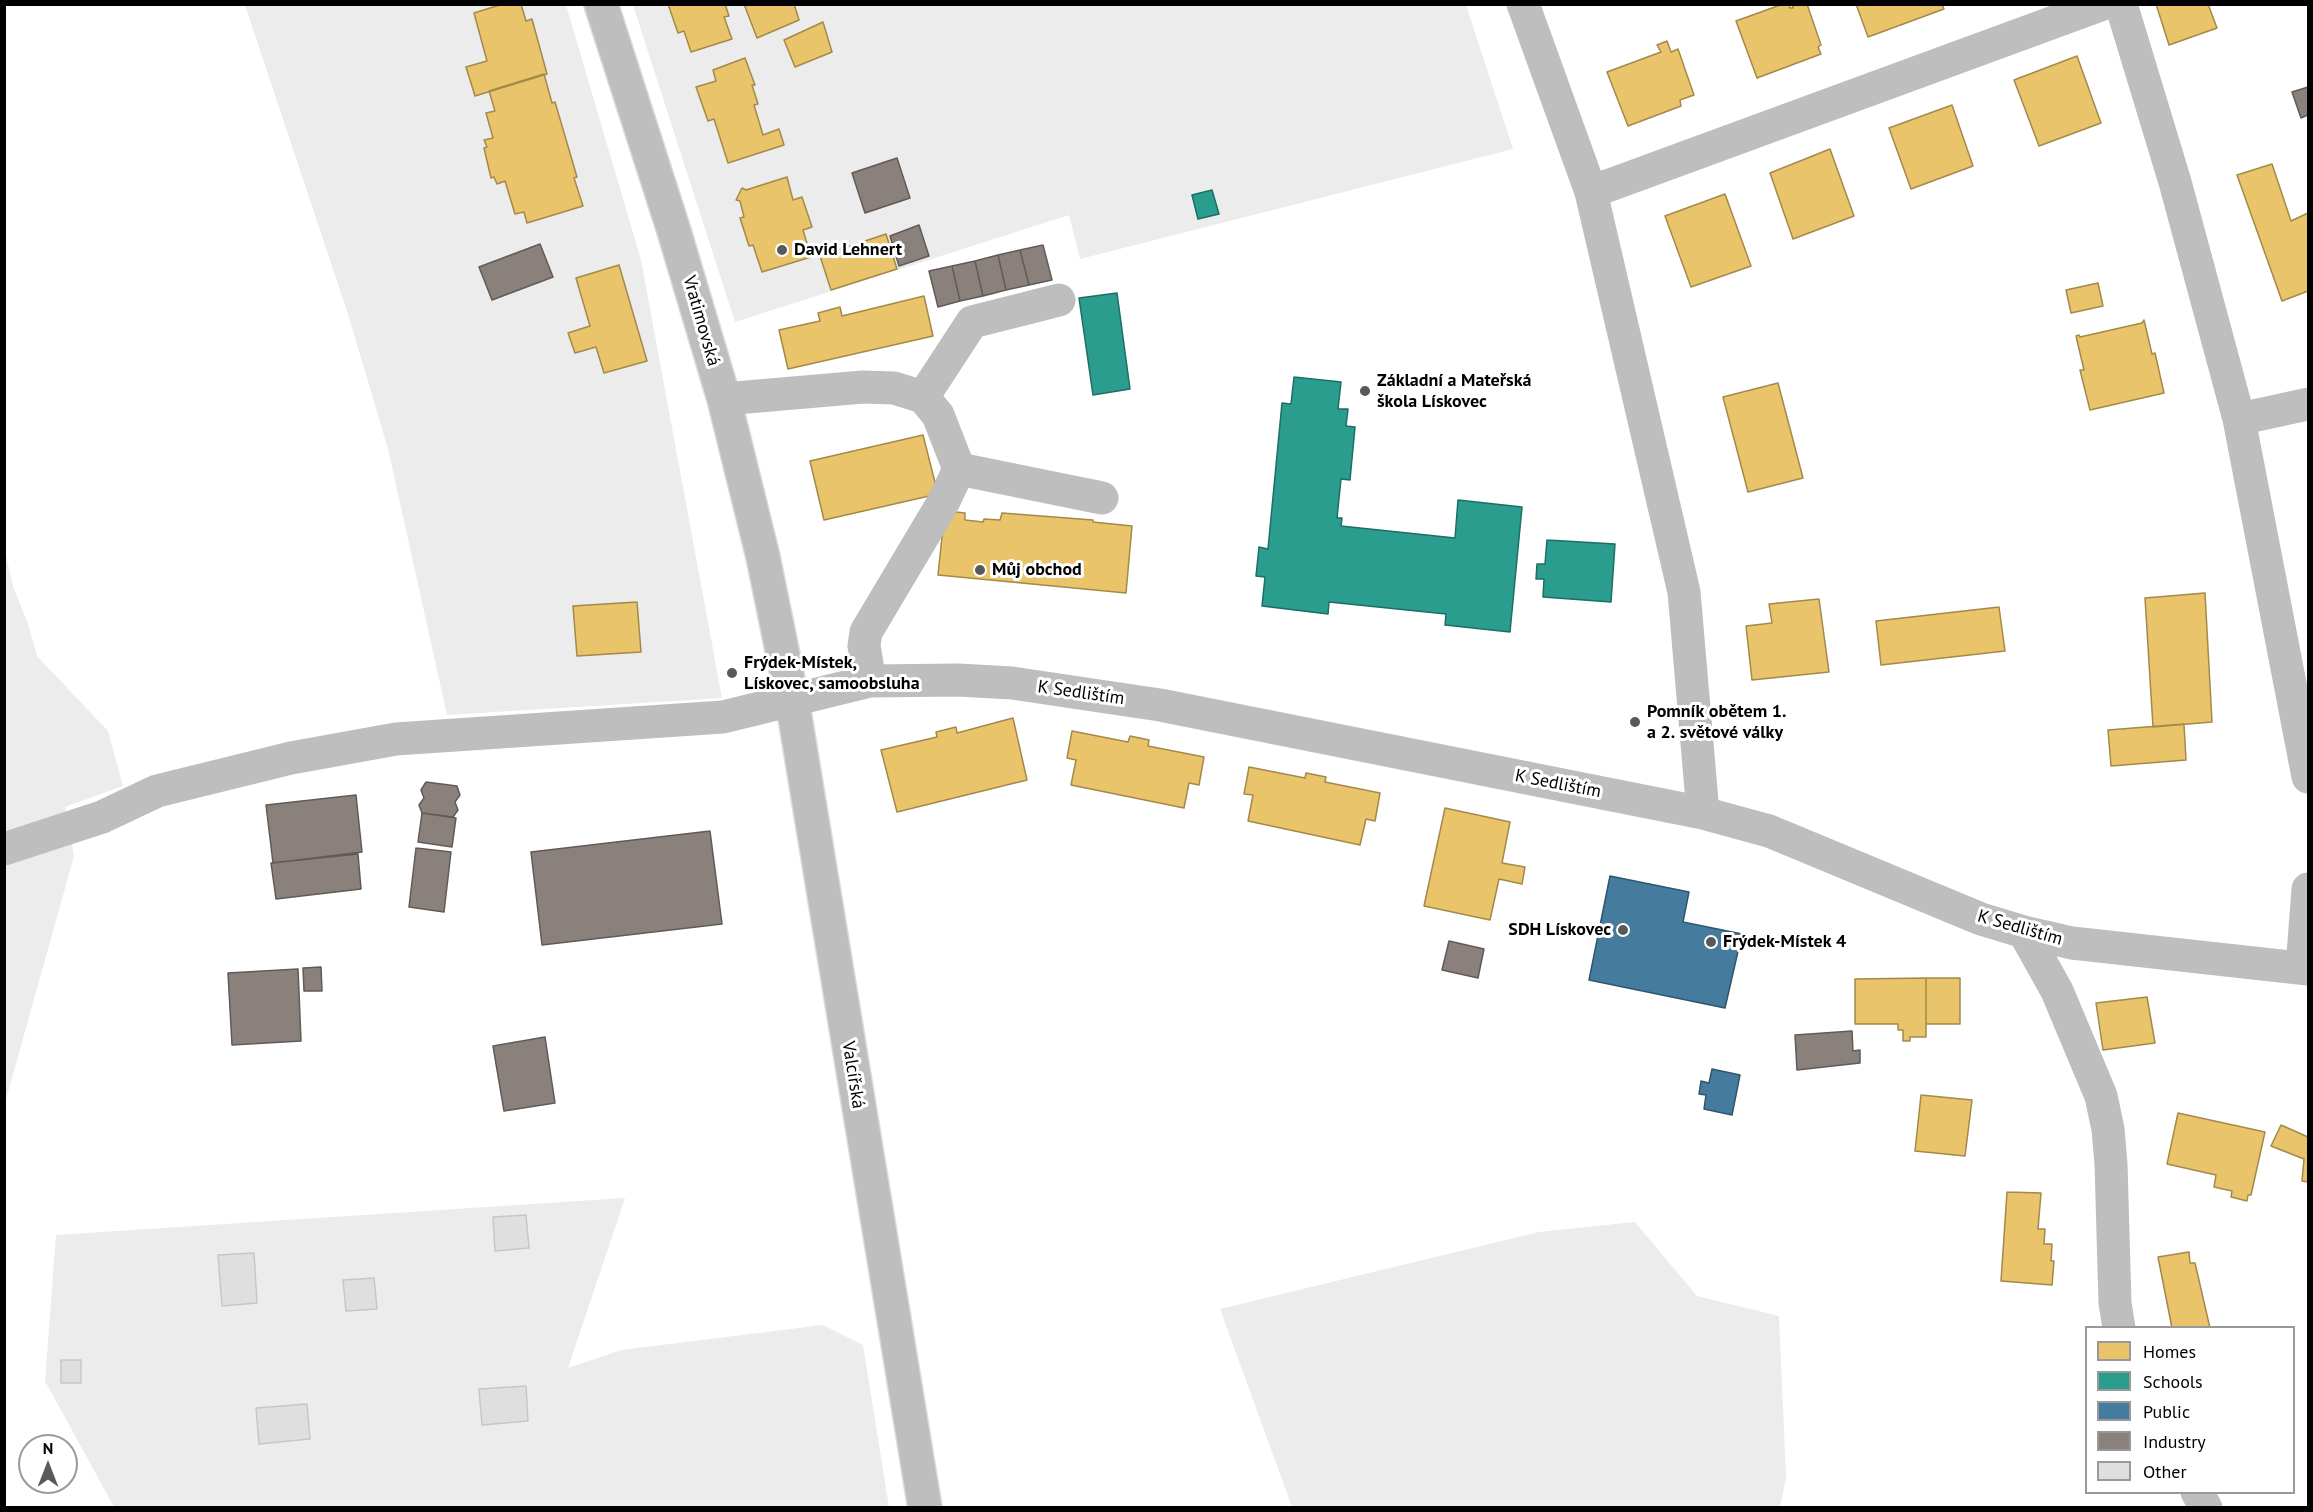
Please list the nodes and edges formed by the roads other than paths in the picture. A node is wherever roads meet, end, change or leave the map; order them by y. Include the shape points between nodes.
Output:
1 (601, 4) edge
2 (1523, 4) edge
3 (2103, 4) edge
4 (2121, 4) edge
5 (1592, 192) junction
6 (1059, 300) dead end
7 (923, 397) junction
8 (724, 399) junction
9 (2308, 404) edge
10 (2240, 419) junction
11 (959, 469) junction
12 (1102, 498) dead end
13 (781, 642) joint
14 (870, 681) junction
15 (792, 699) junction
16 (2308, 777) edge
17 (1703, 813) junction
18 (4, 849) edge
19 (2308, 889) edge
20 (2024, 932) junction
21 (2305, 969) edge
22 (2119, 1326) edge
23 (2198, 1494) edge
24 (925, 1508) edge
25 (2206, 1508) edge

1 - 8 street, Vratimovská via 675,231
2 - 5 street
3 - 5 street
4 - 10 street
5 - 17 street via 1684,591
6 - 7 street via 972,322
7 - 8 street via 894,388 863,387
7 - 11 street via 938,415
8 - 13 street, Vratimovská
9 - 10 street
10 - 16 street
11 - 12 street
11 - 14 street via 866,632 864,646
13 - 15 street, Valcířská
14 - 15 street, K Sedlištím
14 - 17 street, K Sedlištím via 1012,683 1085,693
15 - 18 street, K Sedlištím via 723,717 396,739 291,758 157,791 102,817
15 - 24 street, Valcířská
17 - 20 street, K Sedlištím via 1769,831 1972,915
19 - 21 street
20 - 21 street, K Sedlištím via 2072,943
20 - 22 street via 2057,991 2101,1096 2109,1129
23 - 25 street

